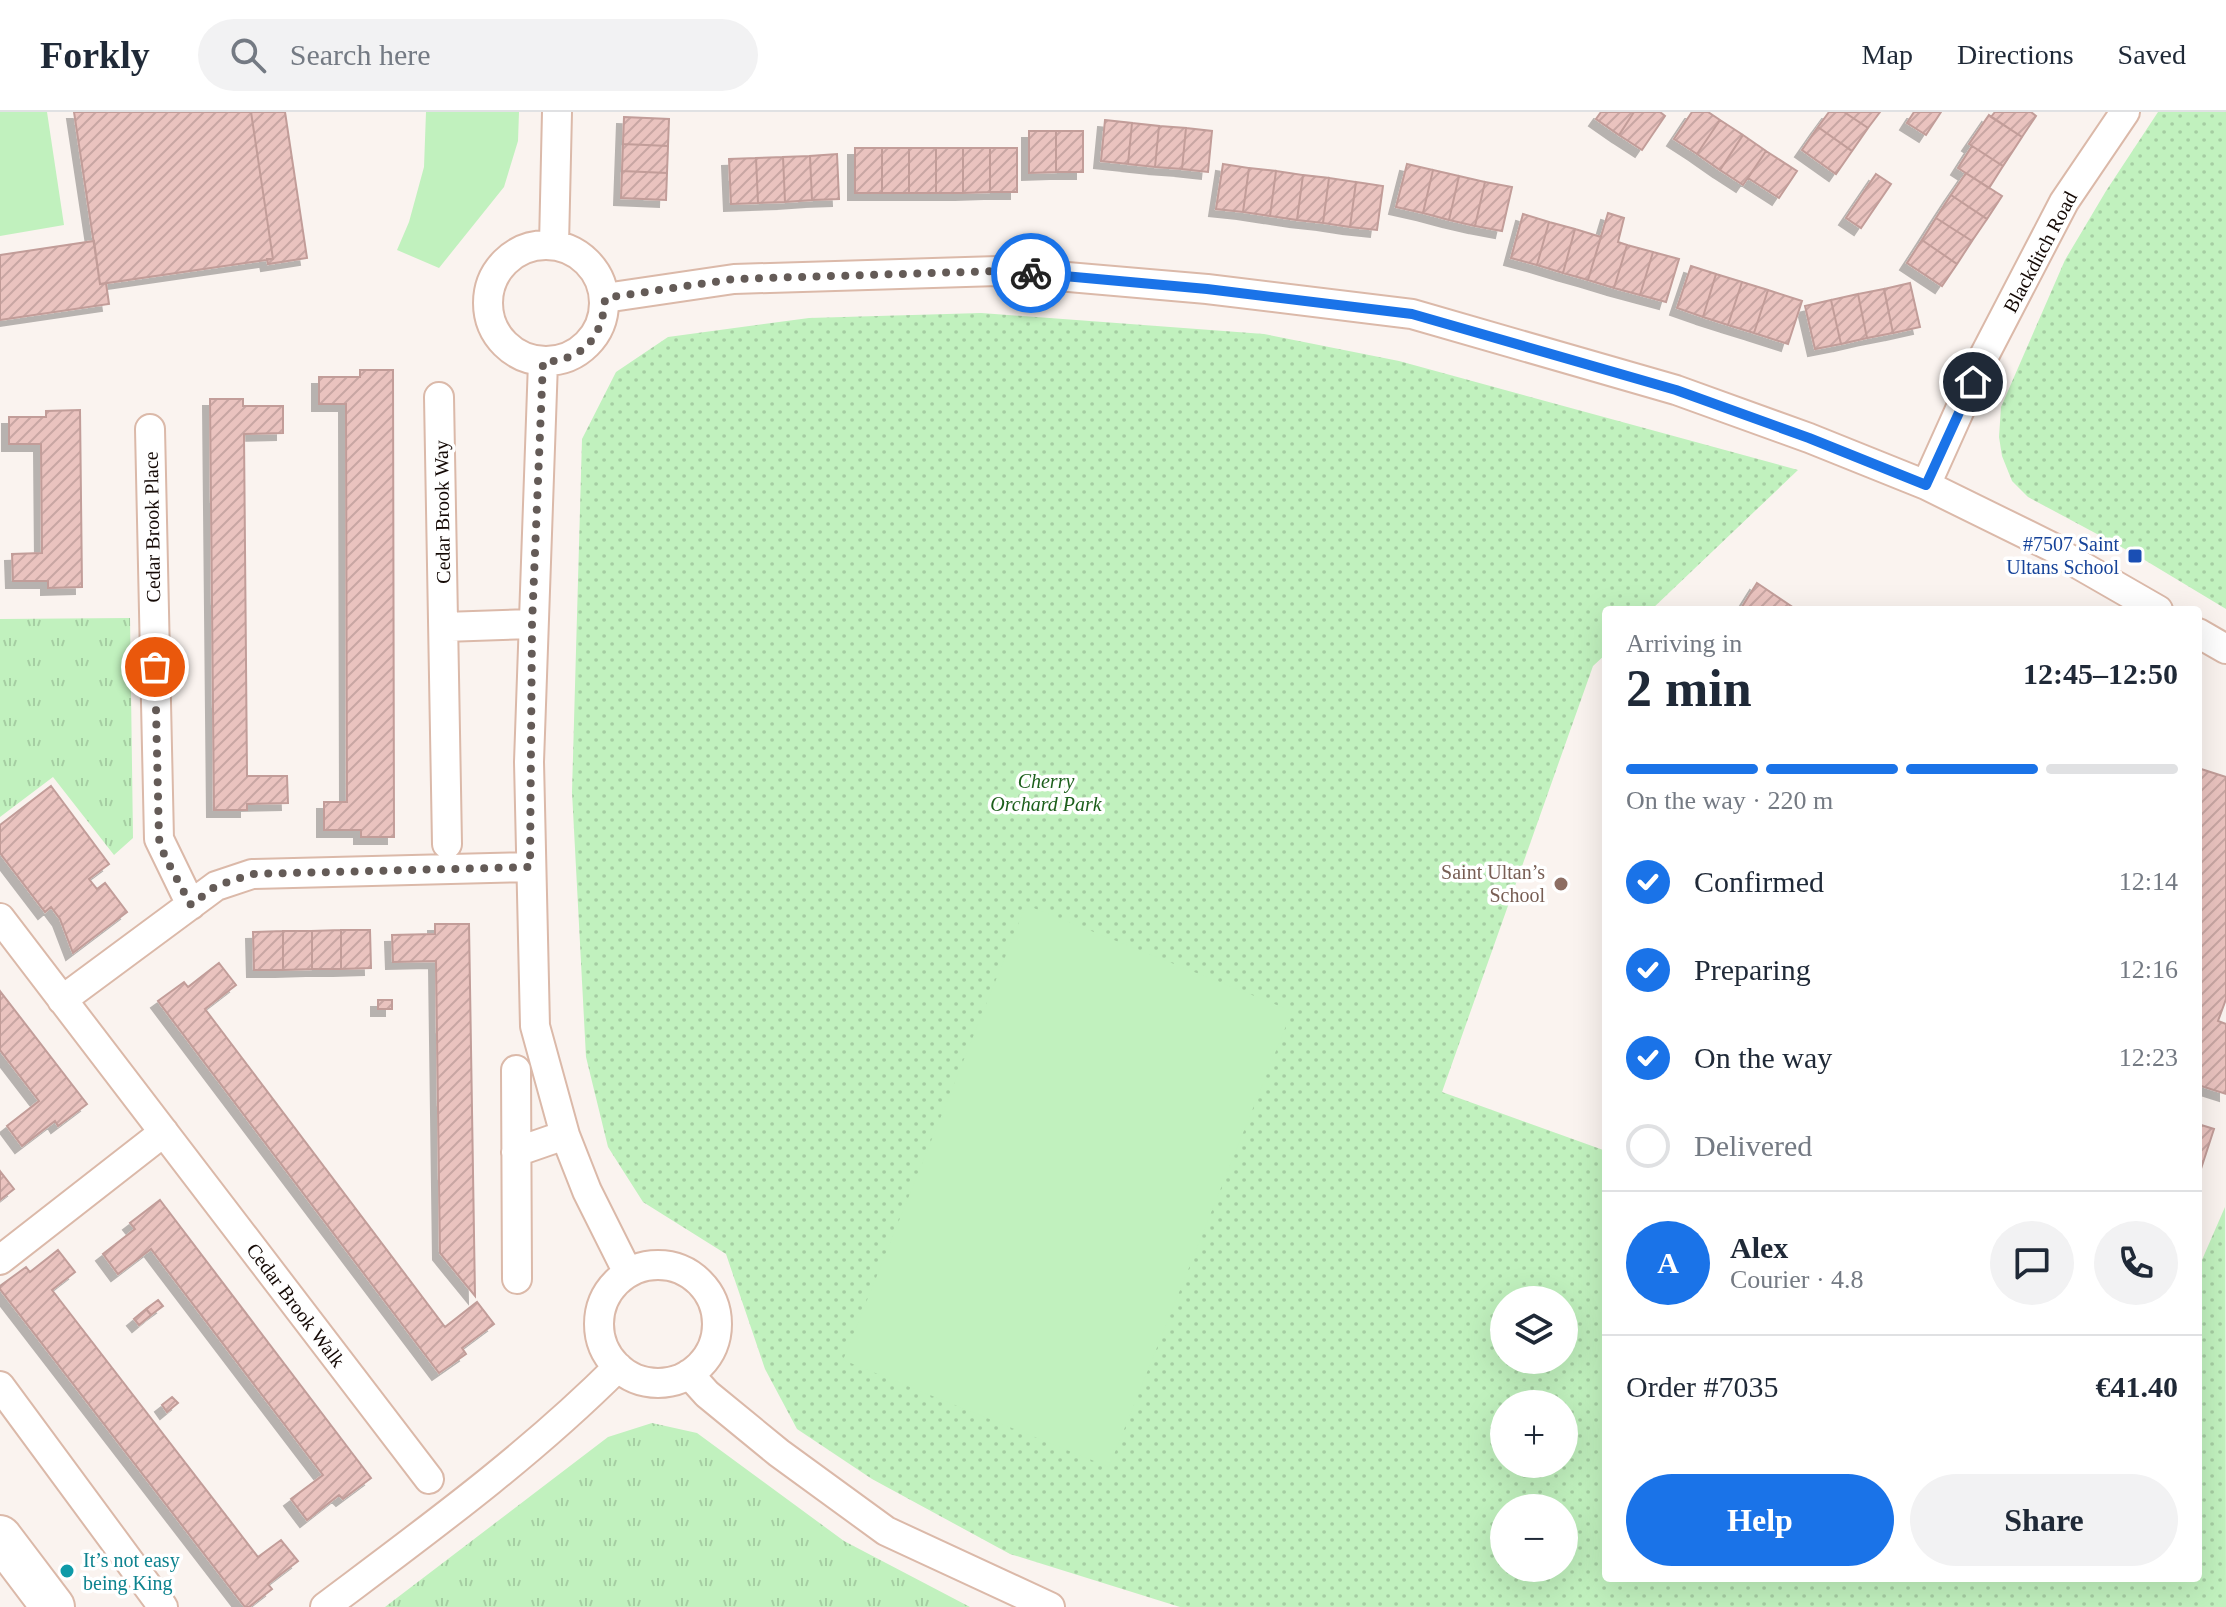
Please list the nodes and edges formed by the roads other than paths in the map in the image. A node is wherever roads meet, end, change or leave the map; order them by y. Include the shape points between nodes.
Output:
1 (557, 112) edge
2 (2125, 112) edge
3 (554, 245) junction
4 (605, 298) junction
5 (543, 362) junction
6 (439, 397) dead end
7 (150, 429) dead end
8 (1926, 485) junction
9 (2151, 606) edge
10 (532, 624) junction
11 (444, 627) junction
12 (2202, 635) edge
13 (2226, 649) edge
14 (447, 844) dead end
15 (530, 867) junction
16 (191, 905) junction
17 (0, 918) edge
18 (62, 1000) junction
19 (516, 1070) dead end
20 (164, 1132) junction
21 (565, 1135) junction
22 (516, 1152) junction
23 (0, 1260) edge
24 (628, 1273) junction
25 (517, 1279) dead end
26 (618, 1367) junction
27 (689, 1374) junction
28 (0, 1386) edge
29 (429, 1479) dead end
30 (0, 1537) edge
31 (53, 1607) edge
32 (163, 1607) edge
33 (325, 1607) edge
34 (1047, 1607) edge

1 - 3 street
2 - 8 street, Blackditch Road via 2064,202 1984,356
3 - 4 street via 588,262
3 - 5 street via 524,249 506,261 488,300 500,339 520,355
4 - 5 street via 601,325 583,349 569,358
4 - 8 street via 734,279 998,271 1412,314 1676,390
5 - 10 street
6 - 11 street, Cedar Brook Way
7 - 16 street, Cedar Brook Place via 159,839
8 - 9 street via 2058,550
10 - 11 street
10 - 15 street
11 - 14 street, Cedar Brook Way
12 - 13 street
15 - 16 street via 252,874 216,886
15 - 21 street via 535,1026
16 - 18 street
17 - 18 street, Cedar Brook Walk
18 - 20 street, Cedar Brook Walk
19 - 22 street
20 - 23 street
20 - 29 street, Cedar Brook Walk
21 - 22 street
21 - 24 street
22 - 25 street
24 - 26 street via 609,1292 599,1318 600,1336
24 - 27 street via 668,1266 703,1285 714,1303 714,1343
26 - 27 street via 652,1383
26 - 33 street via 523,1454
27 - 34 street via 779,1453 886,1531
28 - 32 street
30 - 31 street

